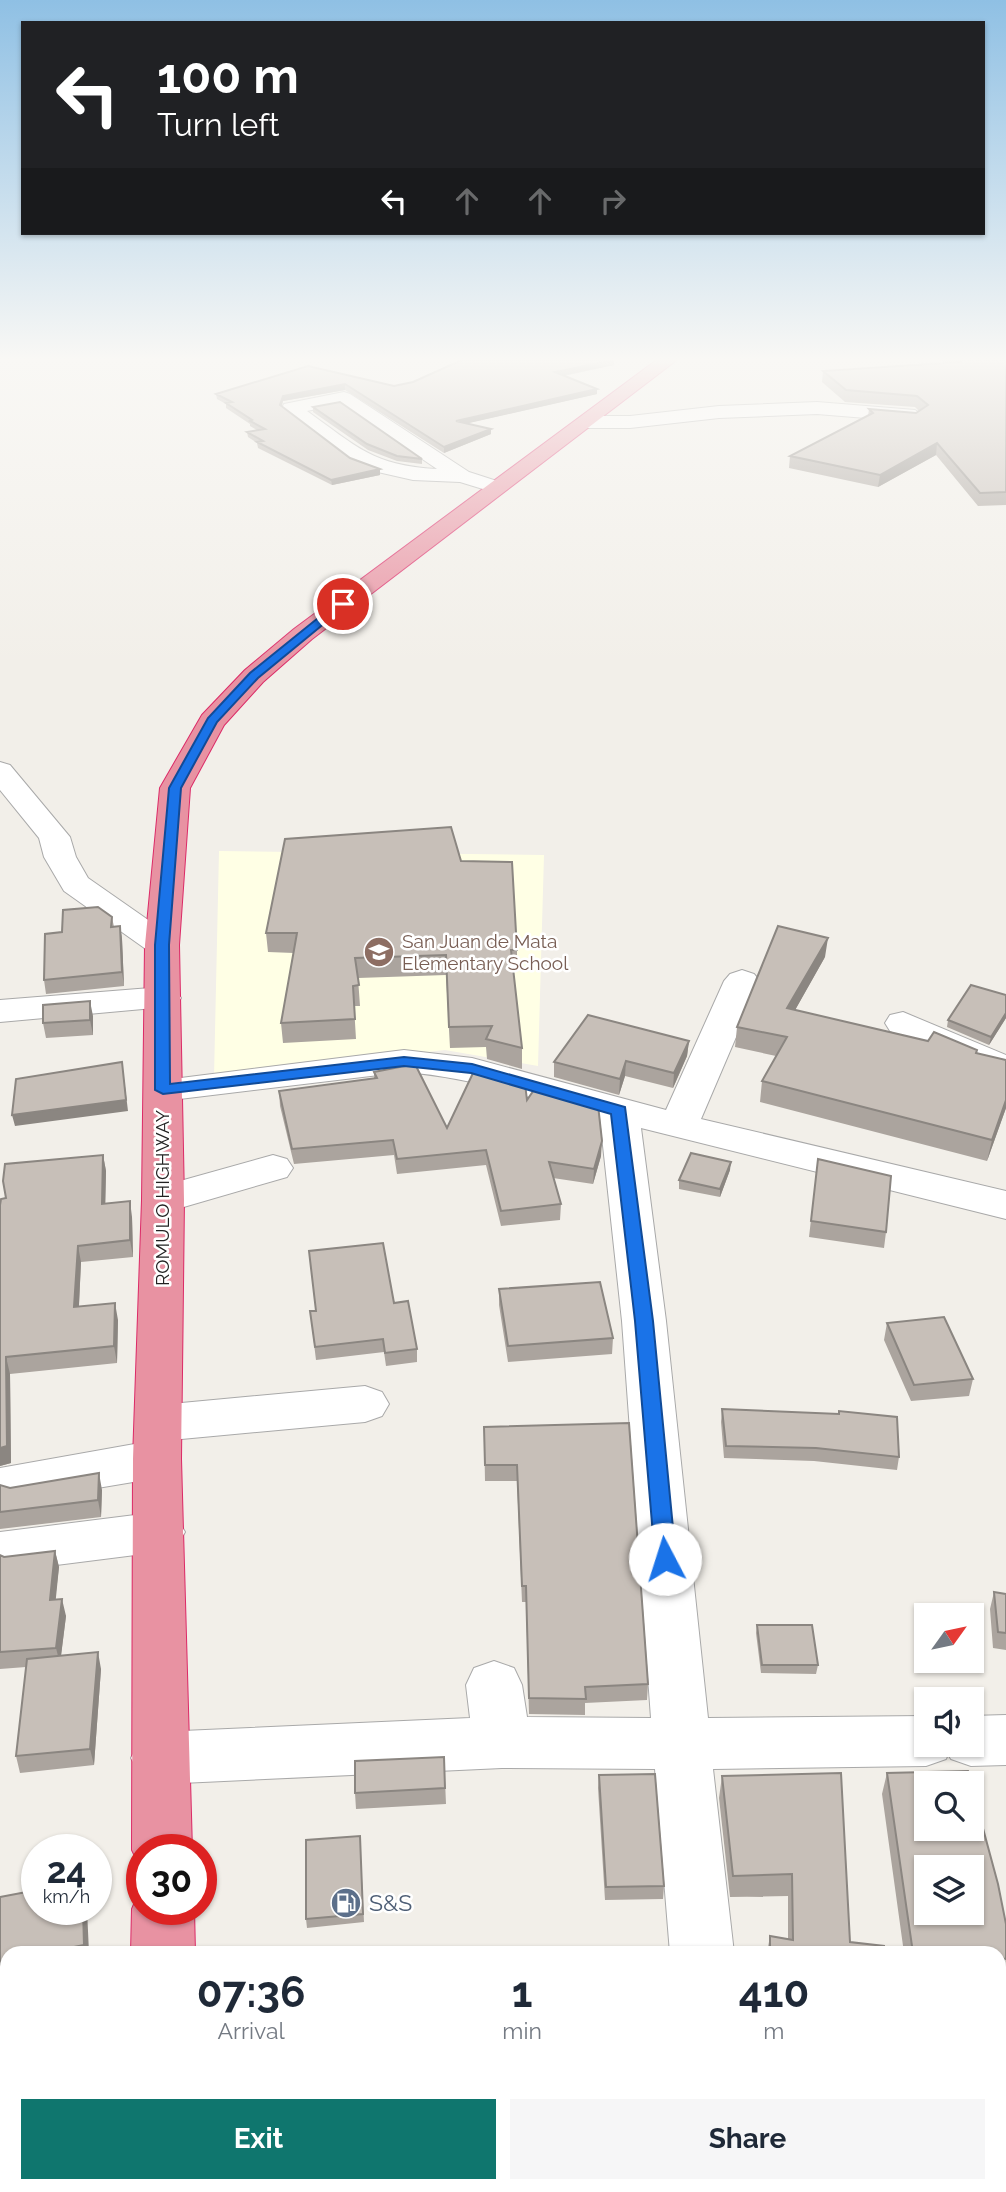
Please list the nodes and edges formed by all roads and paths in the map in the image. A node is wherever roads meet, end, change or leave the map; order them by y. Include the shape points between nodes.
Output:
1 (367, 461) edge
2 (436, 461) edge
3 (516, 461) edge
4 (440, 464) junction
5 (394, 472) junction
6 (479, 482) junction
7 (0, 771) edge
8 (162, 945) junction
9 (742, 981) dead end
10 (163, 998) junction
11 (0, 1011) edge
12 (903, 1023) dead end
13 (1006, 1069) edge
14 (163, 1090) junction
15 (619, 1111) junction
16 (679, 1125) junction
17 (272, 1168) dead end
18 (163, 1200) junction
19 (1006, 1205) edge
20 (365, 1404) dead end
21 (159, 1441) junction
22 (14, 1483) dead end
23 (159, 1532) junction
24 (9, 1550) dead end
25 (494, 1685) dead end
26 (1006, 1740) edge
27 (914, 1741) edge
28 (984, 1741) edge
29 (502, 1742) junction
30 (682, 1744) junction
31 (160, 1758) junction
32 (162, 1834) edge
33 (163, 1925) edge
34 (163, 1946) edge
35 (701, 1946) edge

1 - 5 street
2 - 4 street
3 - 6 highway, ROMULO HIGHWAY
4 - 5 street
4 - 6 street
5 - 6 street
6 - 8 highway, ROMULO HIGHWAY via 254,676 212,721 175,788
7 - 8 street via 54,836 75,884
8 - 10 highway, ROMULO HIGHWAY
9 - 16 street
10 - 11 street
10 - 14 highway, ROMULO HIGHWAY
12 - 13 street
14 - 15 street via 404,1061 472,1069
14 - 18 highway, ROMULO HIGHWAY
15 - 16 street
15 - 30 street via 644,1321
16 - 19 street
17 - 18 street
18 - 21 highway, ROMULO HIGHWAY
20 - 21 street
21 - 22 street
21 - 23 highway, ROMULO HIGHWAY
23 - 24 street
23 - 31 highway, ROMULO HIGHWAY
25 - 29 street
26 - 28 street
27 - 30 street
29 - 30 street
29 - 31 street
30 - 35 street
31 - 32 highway, ROMULO HIGHWAY
33 - 34 highway

